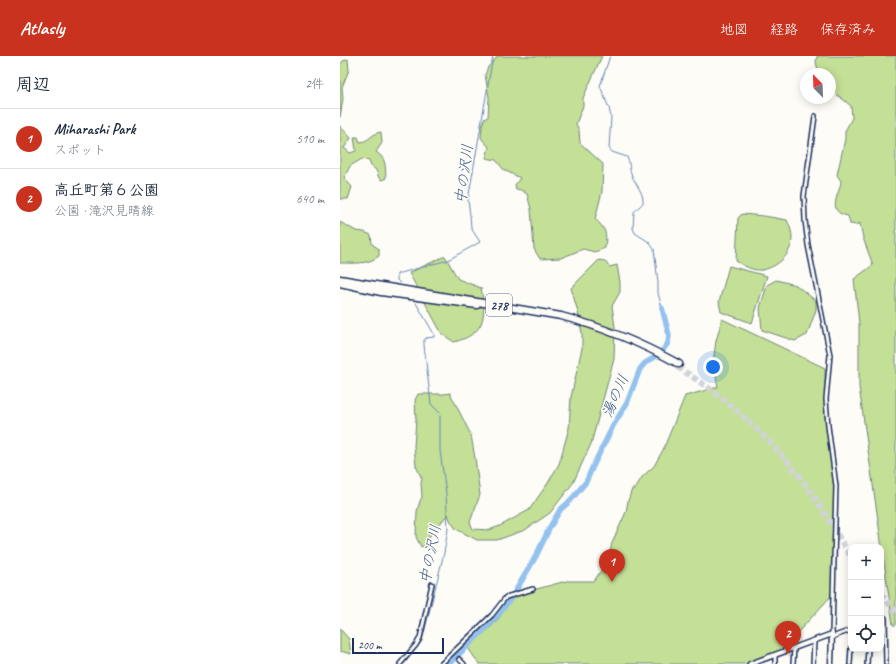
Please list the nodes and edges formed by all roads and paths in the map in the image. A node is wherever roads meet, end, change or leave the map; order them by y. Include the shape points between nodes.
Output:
1 (815, 116) dead end
2 (340, 278) edge
3 (340, 283) edge
4 (652, 351) junction
5 (678, 366) tunnel mouth
6 (432, 584) dead end
7 (533, 589) dead end
8 (884, 618) edge
9 (848, 631) edge
10 (832, 636) junction
11 (814, 640) junction
12 (794, 648) junction
13 (851, 652) edge
14 (868, 652) edge
15 (775, 655) junction
16 (459, 659) dead end
17 (400, 664) edge
18 (441, 664) edge
19 (464, 664) edge
20 (750, 664) edge
21 (775, 664) edge
22 (793, 664) edge
23 (813, 664) edge
24 (831, 664) edge
25 (850, 664) edge
26 (867, 664) edge
27 (886, 664) edge

1 - 10 street via 804,207 808,245 830,348 826,399 836,486
2 - 4 highway, 278 via 561,316 604,329
3 - 4 highway, 278 via 381,292 560,319 603,331
4 - 5 highway, 278
6 - 17 street via 420,638
7 - 18 street via 503,600 476,632
8 - 27 street
9 - 10 street
10 - 11 street
10 - 24 street
11 - 12 street
11 - 23 street
12 - 15 street
12 - 22 street
13 - 25 street
14 - 26 street
15 - 20 street
15 - 21 street
16 - 19 street

